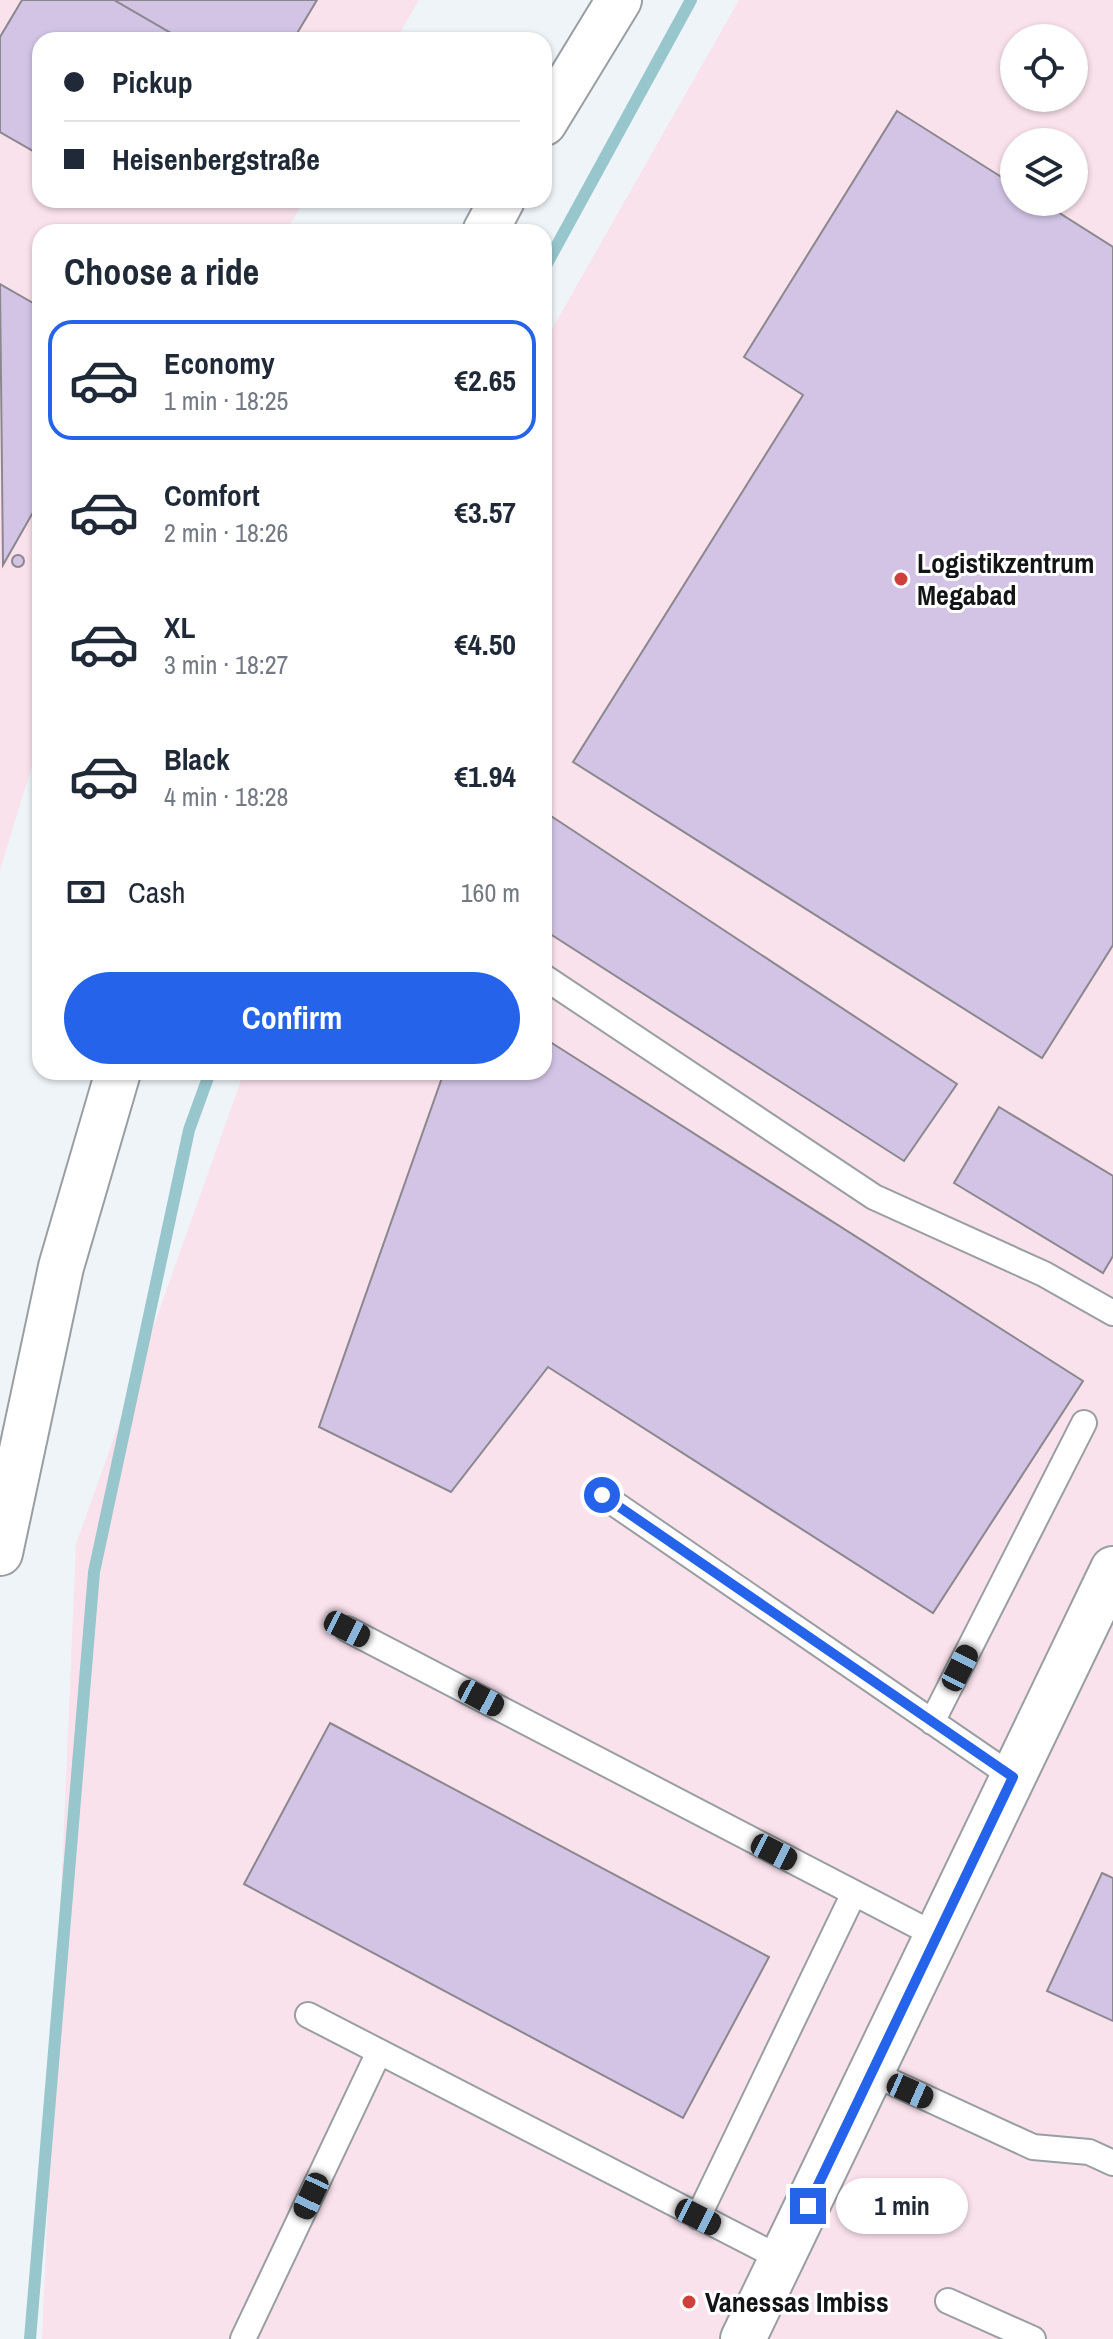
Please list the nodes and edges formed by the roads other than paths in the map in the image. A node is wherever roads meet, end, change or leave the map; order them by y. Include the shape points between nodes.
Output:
1 (619, 0) edge
2 (552, 110) edge
3 (552, 982) edge
4 (116, 1080) edge
5 (1113, 1313) edge
6 (1084, 1423) dead end
7 (602, 1495) dead end
8 (0, 1553) edge
9 (1113, 1569) edge
10 (347, 1629) dead end
11 (932, 1722) junction
12 (1013, 1777) junction
13 (854, 1893) junction
14 (937, 1936) junction
15 (308, 2015) dead end
16 (379, 2052) junction
17 (872, 2073) junction
18 (1113, 2163) edge
19 (698, 2217) junction
20 (782, 2259) junction
21 (948, 2301) dead end
22 (243, 2339) edge
23 (743, 2339) edge
24 (1033, 2339) edge

1 - 2 street
3 - 5 lane via 874,1197 1044,1274
4 - 8 street via 61,1267
6 - 11 lane
7 - 11 lane
9 - 12 street
10 - 13 lane
11 - 12 lane
12 - 14 street
13 - 14 lane
13 - 19 lane
14 - 17 street
15 - 16 lane
16 - 19 lane
16 - 22 lane
17 - 18 lane via 1033,2147 1089,2152
17 - 20 street
19 - 20 lane
20 - 23 street
21 - 24 lane

